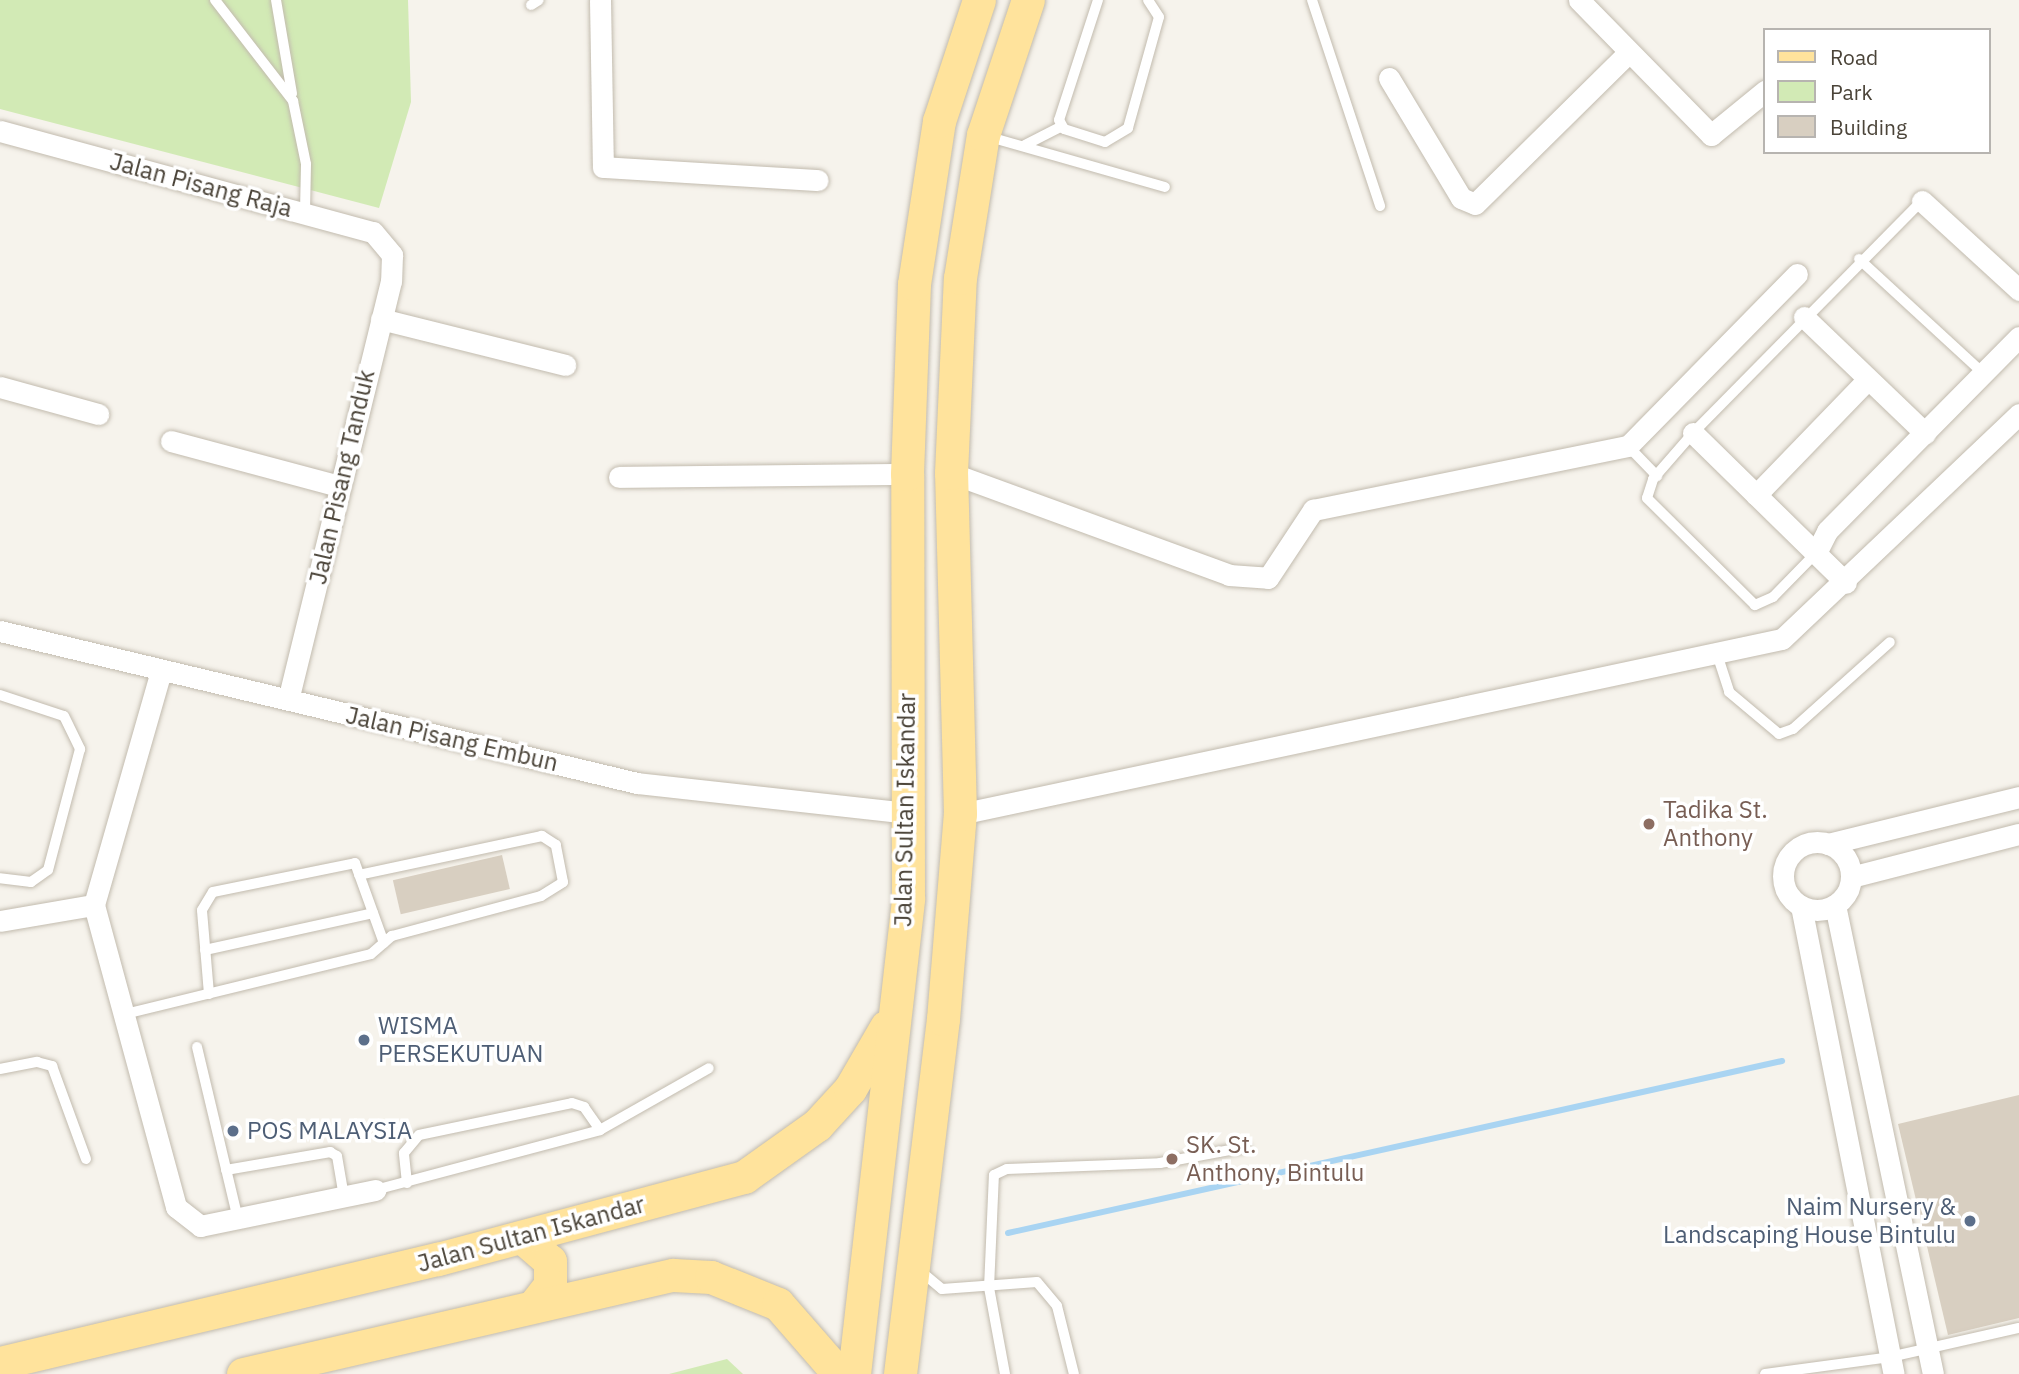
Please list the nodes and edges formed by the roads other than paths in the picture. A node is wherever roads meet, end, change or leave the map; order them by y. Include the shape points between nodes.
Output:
1 (215, 0) edge
2 (276, 0) edge
3 (600, 0) edge
4 (979, 0) edge
5 (1028, 0) edge
6 (1098, 0) edge
7 (1148, 0) edge
8 (1312, 0) edge
9 (1579, 0) edge
10 (1629, 52) junction
11 (1389, 78) dead end
12 (1764, 92) edge
13 (293, 101) junction
14 (1060, 127) junction
15 (0, 131) edge
16 (983, 135) junction
17 (1025, 145) junction
18 (818, 180) dead end
19 (1165, 187) dead end
20 (1922, 201) joint
21 (1380, 206) dead end
22 (305, 212) junction
23 (392, 255) joint
24 (1859, 259) junction
25 (1797, 274) dead end
26 (2019, 290) edge
27 (1804, 317) junction
28 (381, 319) junction
29 (2019, 337) edge
30 (565, 365) dead end
31 (1983, 373) junction
32 (1868, 379) junction
33 (0, 387) edge
34 (98, 414) dead end
35 (2019, 416) edge
36 (1693, 433) junction
37 (1924, 433) junction
38 (171, 441) dead end
39 (1628, 446) junction
40 (951, 473) junction
41 (907, 474) junction
42 (1657, 476) junction
43 (619, 477) dead end
44 (339, 486) junction
45 (1756, 495) junction
46 (1816, 553) junction
47 (1846, 583) junction
48 (0, 631) edge
49 (1890, 642) dead end
50 (1717, 654) junction
51 (161, 671) junction
52 (0, 695) edge
53 (288, 699) junction
54 (2019, 797) edge
55 (909, 813) junction
56 (960, 814) junction
57 (2019, 834) edge
58 (1828, 844) junction
59 (359, 875) junction
60 (1851, 877) junction
61 (0, 878) edge
62 (94, 905) junction
63 (1835, 905) junction
64 (1801, 906) junction
65 (373, 913) junction
66 (0, 921) edge
67 (384, 943) junction
68 (205, 950) junction
69 (209, 994) junction
70 (895, 1010) junction
71 (120, 1016) junction
72 (197, 1046) dead end
73 (709, 1068) dead end
74 (0, 1069) edge
75 (600, 1129) junction
76 (1246, 1147) dead end
77 (86, 1159) dead end
78 (226, 1170) junction
79 (407, 1183) junction
80 (376, 1190) joint
81 (344, 1197) junction
82 (238, 1219) junction
83 (522, 1237) junction
84 (915, 1266) junction
85 (989, 1288) junction
86 (535, 1304) junction
87 (2019, 1328) edge
88 (1928, 1349) junction
89 (0, 1363) edge
90 (1892, 1366) edge
91 (243, 1374) edge
92 (839, 1374) edge
93 (854, 1374) edge
94 (900, 1374) edge
95 (1005, 1374) edge
96 (1074, 1374) edge
97 (1765, 1374) edge
98 (1933, 1374) edge

1 - 13 lane
2 - 13 lane
3 - 18 street via 603,167
4 - 41 main road, Jalan Sultan Iskandar via 939,121 916,271
5 - 16 main road, Jalan Sultan Iskandar
6 - 14 lane
7 - 14 lane via 1159,18 1123,135 1105,142
8 - 21 lane
9 - 10 street
10 - 11 street via 1475,204 1461,198
10 - 12 street via 1711,135
13 - 22 lane via 306,164
14 - 17 lane
15 - 22 street, Jalan Pisang Raja
16 - 17 lane
16 - 40 main road, Jalan Sultan Iskandar via 960,278
17 - 19 lane
20 - 24 lane
20 - 26 street
22 - 23 street, Jalan Pisang Raja via 373,232
23 - 28 street, Jalan Pisang Tanduk
24 - 27 lane
24 - 31 lane
25 - 39 street
27 - 32 street
27 - 36 lane
28 - 30 street
28 - 44 street, Jalan Pisang Tanduk
29 - 31 street
31 - 37 street
32 - 37 street
32 - 45 street
33 - 34 street
35 - 47 street
36 - 42 lane
36 - 45 street
37 - 46 street via 1827,531
38 - 44 street
39 - 40 street via 1313,510 1279,568 1252,581
39 - 42 lane
40 - 56 main road, Jalan Sultan Iskandar
41 - 43 street
41 - 55 main road, Jalan Sultan Iskandar
42 - 46 lane via 1649,504 1752,604 1773,597
44 - 53 street, Jalan Pisang Tanduk
45 - 46 street
46 - 47 street
47 - 50 street via 1782,639
48 - 51 street, Jalan Pisang Embun
49 - 50 lane via 1793,729 1779,734 1729,692
50 - 56 street
51 - 53 street, Jalan Pisang Embun
51 - 62 street
52 - 61 lane via 65,716 80,749 48,870 31,882
53 - 55 street, Jalan Pisang Embun via 671,789
54 - 58 street
55 - 70 main road, Jalan Sultan Iskandar
56 - 84 main road, Jalan Sultan Iskandar
57 - 60 street
58 - 60 street via 1845,857
58 - 64 street via 1797,849 1785,867 1786,889
59 - 65 lane
59 - 67 lane via 542,836 556,845 564,882 557,890
59 - 68 lane via 348,861 213,892 202,910
60 - 63 street
62 - 66 street
62 - 71 street
63 - 64 street
63 - 88 street
64 - 90 street
65 - 67 lane
65 - 68 lane
67 - 69 lane via 371,954
68 - 69 lane
69 - 71 lane
70 - 83 main road, Jalan Sultan Iskandar via 850,1089 776,1159 744,1177
70 - 93 main road
71 - 82 street via 176,1207 200,1226
72 - 78 lane
73 - 75 lane
74 - 77 lane via 52,1066
75 - 79 lane
75 - 79 lane via 584,1107 572,1103 419,1135 404,1153
76 - 85 lane via 1160,1163 998,1172 991,1179
78 - 81 lane via 330,1152 337,1156
78 - 82 lane
79 - 80 lane
80 - 81 street
81 - 82 street
83 - 86 main road via 550,1261 550,1285
83 - 89 main road, Jalan Sultan Iskandar
84 - 85 lane via 942,1289
84 - 94 main road, Jalan Sultan Iskandar
85 - 95 lane
85 - 96 lane via 1037,1282 1049,1291
86 - 91 main road
86 - 92 main road via 673,1275 711,1277 778,1304
87 - 88 lane
88 - 90 lane
88 - 98 street
90 - 97 lane

